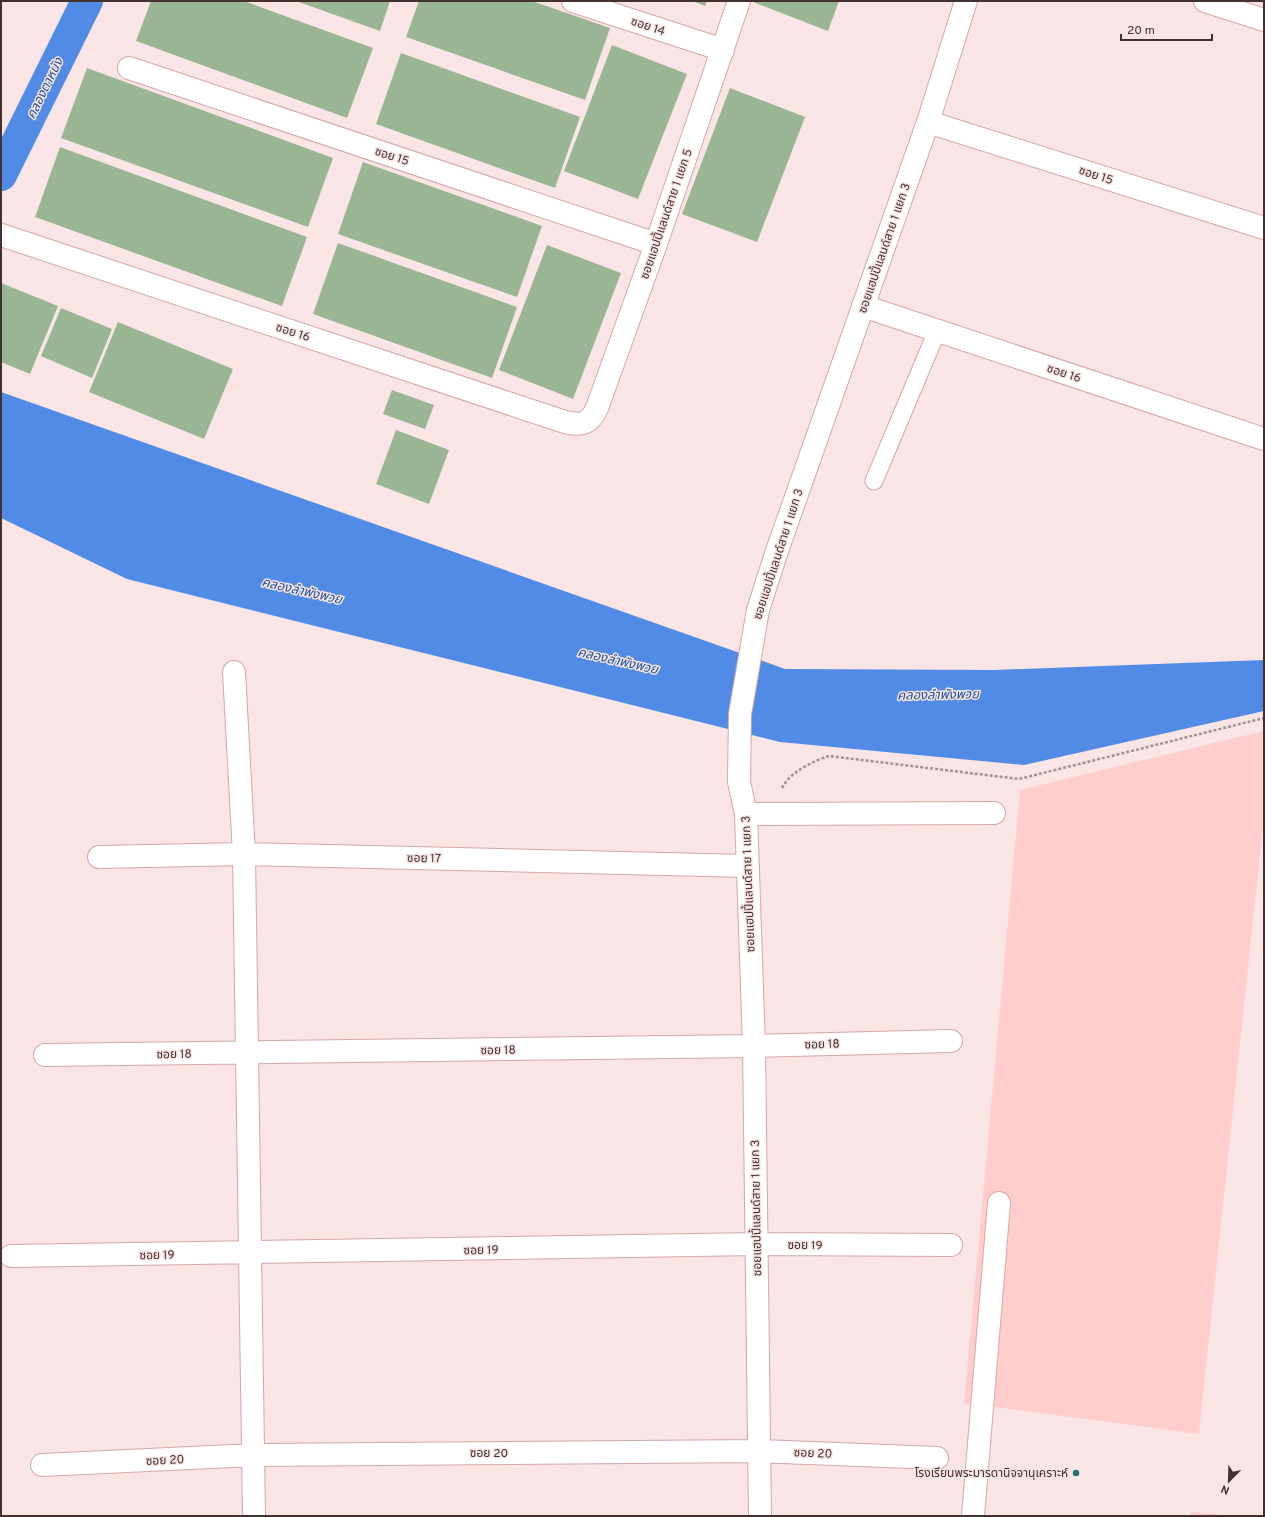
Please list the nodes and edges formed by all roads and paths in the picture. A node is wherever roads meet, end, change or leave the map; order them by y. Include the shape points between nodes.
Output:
1 (573, 1) edge
2 (740, 1) edge
3 (966, 1) edge
4 (1205, 1) edge
5 (1264, 20) edge
6 (723, 50) junction
7 (129, 68) dead end
8 (928, 122) junction
9 (1264, 228) edge
10 (4, 236) edge
11 (656, 244) junction
12 (863, 306) junction
13 (937, 331) junction
14 (585, 422) joint
15 (1264, 439) edge
16 (874, 481) dead end
17 (234, 672) dead end
18 (1264, 718) edge
19 (994, 813) dead end
20 (746, 814) junction
21 (771, 814) junction
22 (244, 854) junction
23 (99, 857) dead end
24 (748, 866) junction
25 (951, 1041) dead end
26 (754, 1046) junction
27 (247, 1053) junction
28 (46, 1055) dead end
29 (999, 1203) dead end
30 (756, 1244) junction
31 (951, 1245) dead end
32 (251, 1254) junction
33 (11, 1256) dead end
34 (759, 1451) junction
35 (254, 1455) junction
36 (937, 1458) dead end
37 (42, 1465) dead end
38 (254, 1516) edge
39 (760, 1516) edge
40 (974, 1516) edge

1 - 6 street, ซอย 14
2 - 6 street, ซอยแฮปปี้แลนด์สาย 1 แยก 5
3 - 8 street, ซอยแฮปปี้แลนด์สาย 1 แยก 3
4 - 5 street
6 - 11 street, ซอยแฮปปี้แลนด์สาย 1 แยก 5
7 - 11 street, ซอย 15
8 - 9 street, ซอย 15
8 - 12 street, ซอยแฮปปี้แลนด์สาย 1 แยก 3
10 - 14 street, ซอย 16 via 565,422 576,425
11 - 14 street, ซอยแฮปปี้แลนด์สาย 1 แยก 5 via 597,408 592,418
12 - 13 street, ซอย 16
12 - 20 street, ซอยแฮปปี้แลนด์สาย 1 แยก 3 via 758,610 740,714 739,782
13 - 15 street, ซอย 16
13 - 16 lane
17 - 22 street
18 - 21 path via 1019,779 829,756 801,769 784,784
19 - 21 street
20 - 21 street
20 - 24 street, ซอยแฮปปี้แลนด์สาย 1 แยก 3
22 - 23 street, ซอย 17
22 - 24 street, ซอย 17
22 - 27 street
24 - 26 street, ซอยแฮปปี้แลนด์สาย 1 แยก 3
25 - 26 street, ซอย 18
26 - 27 street, ซอย 18
26 - 30 street, ซอยแฮปปี้แลนด์สาย 1 แยก 3
27 - 28 street, ซอย 18
27 - 32 street
29 - 40 street
30 - 31 street, ซอย 19
30 - 32 street, ซอย 19
30 - 34 street, ซอยแฮปปี้แลนด์สาย 1 แยก 3
32 - 33 street, ซอย 19
32 - 35 street
34 - 35 street, ซอย 20
34 - 36 street, ซอย 20
34 - 39 street, ซอยแฮปปี้แลนด์สาย 1 แยก 3
35 - 37 street, ซอย 20
35 - 38 street

